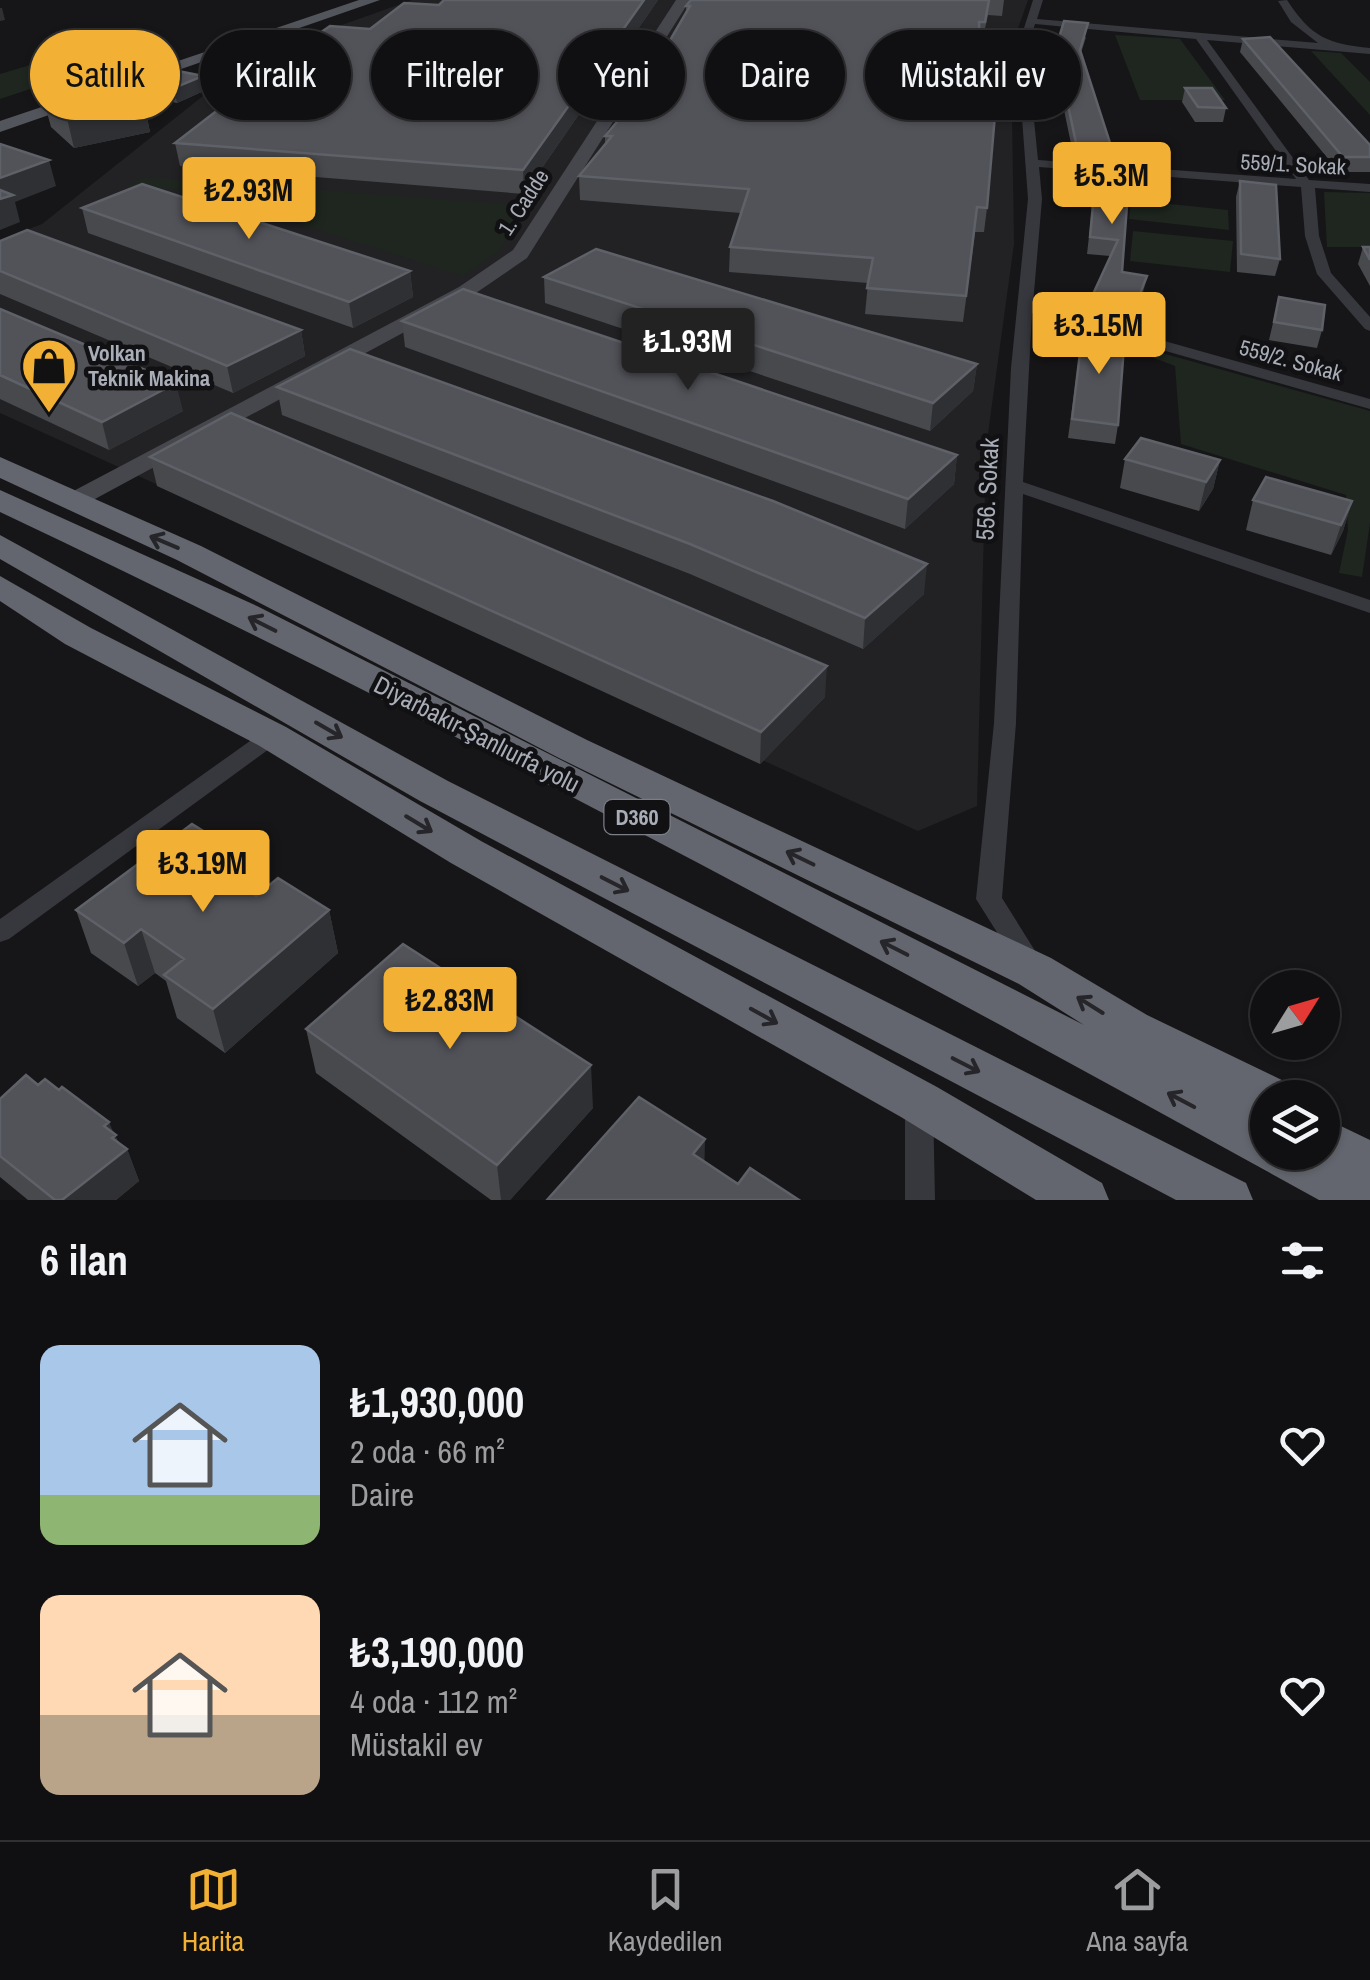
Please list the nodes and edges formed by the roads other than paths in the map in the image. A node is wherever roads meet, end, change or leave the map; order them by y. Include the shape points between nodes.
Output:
1 (341, 0) edge
2 (373, 0) edge
3 (683, 0) edge
4 (1038, 0) edge
5 (1282, 1) edge
6 (1031, 20) junction
7 (1200, 37) junction
8 (1329, 48) junction
9 (1370, 51) edge
10 (0, 114) edge
11 (0, 127) edge
12 (1034, 163) junction
13 (1308, 187) junction
14 (1370, 188) edge
15 (1027, 307) junction
16 (1370, 326) edge
17 (1370, 404) edge
18 (0, 466) edge
19 (1012, 484) junction
20 (0, 500) edge
21 (72, 502) junction
22 (0, 547) edge
23 (0, 586) edge
24 (1370, 608) edge
25 (324, 656) junction
26 (180, 686) junction
27 (272, 736) junction
28 (574, 749) junction
29 (563, 905) junction
30 (0, 932) edge
31 (1034, 971) junction
32 (856, 1008) junction
33 (1130, 1030) junction
34 (1250, 1088) edge
35 (1250, 1098) edge
36 (919, 1102) junction
37 (1340, 1132) edge
38 (1250, 1136) edge
39 (1370, 1146) edge
40 (1340, 1149) edge
41 (1370, 1166) edge
42 (1313, 1170) edge
43 (920, 1200) edge
44 (1083, 1200) edge
45 (1227, 1200) edge
46 (1369, 1200) edge

1 - 10 main road
2 - 11 main road
3 - 21 street, 1. Cadde via 520,254 466,291
4 - 6 street, 556. Sokak
5 - 8 street
6 - 7 street
6 - 12 street, 556. Sokak via 1022,50
7 - 8 street
7 - 13 street
8 - 9 street
12 - 13 street, 559/1. Sokak
12 - 15 street, 556. Sokak
13 - 14 street, 559/1. Sokak
13 - 16 street via 1324,274
15 - 17 street, 559/2. Sokak
15 - 19 street, 556. Sokak
18 - 21 highway
19 - 24 street
19 - 31 street, 556. Sokak via 1005,723 990,898
25 -> 20 highway, Diyarbakır-Şanlıurfa yolu / D360
28 -> 21 highway via 189,553
22 - 26 highway
22 -> 32 highway via 434,791
23 - 26 highway via 78,636
25 - 28 highway via 430,690
38 -> 25 highway, Diyarbakır-Şanlıurfa yolu / D360
26 - 27 highway
27 -> 29 highway
27 - 30 street
31 -> 28 highway
29 - 32 highway
29 -> 36 highway
33 -> 31 highway
32 -> 45 highway
33 - 34 highway
33 - 35 highway
36 - 43 street
36 - 44 highway
37 - 39 highway
40 - 41 highway
42 - 46 highway

